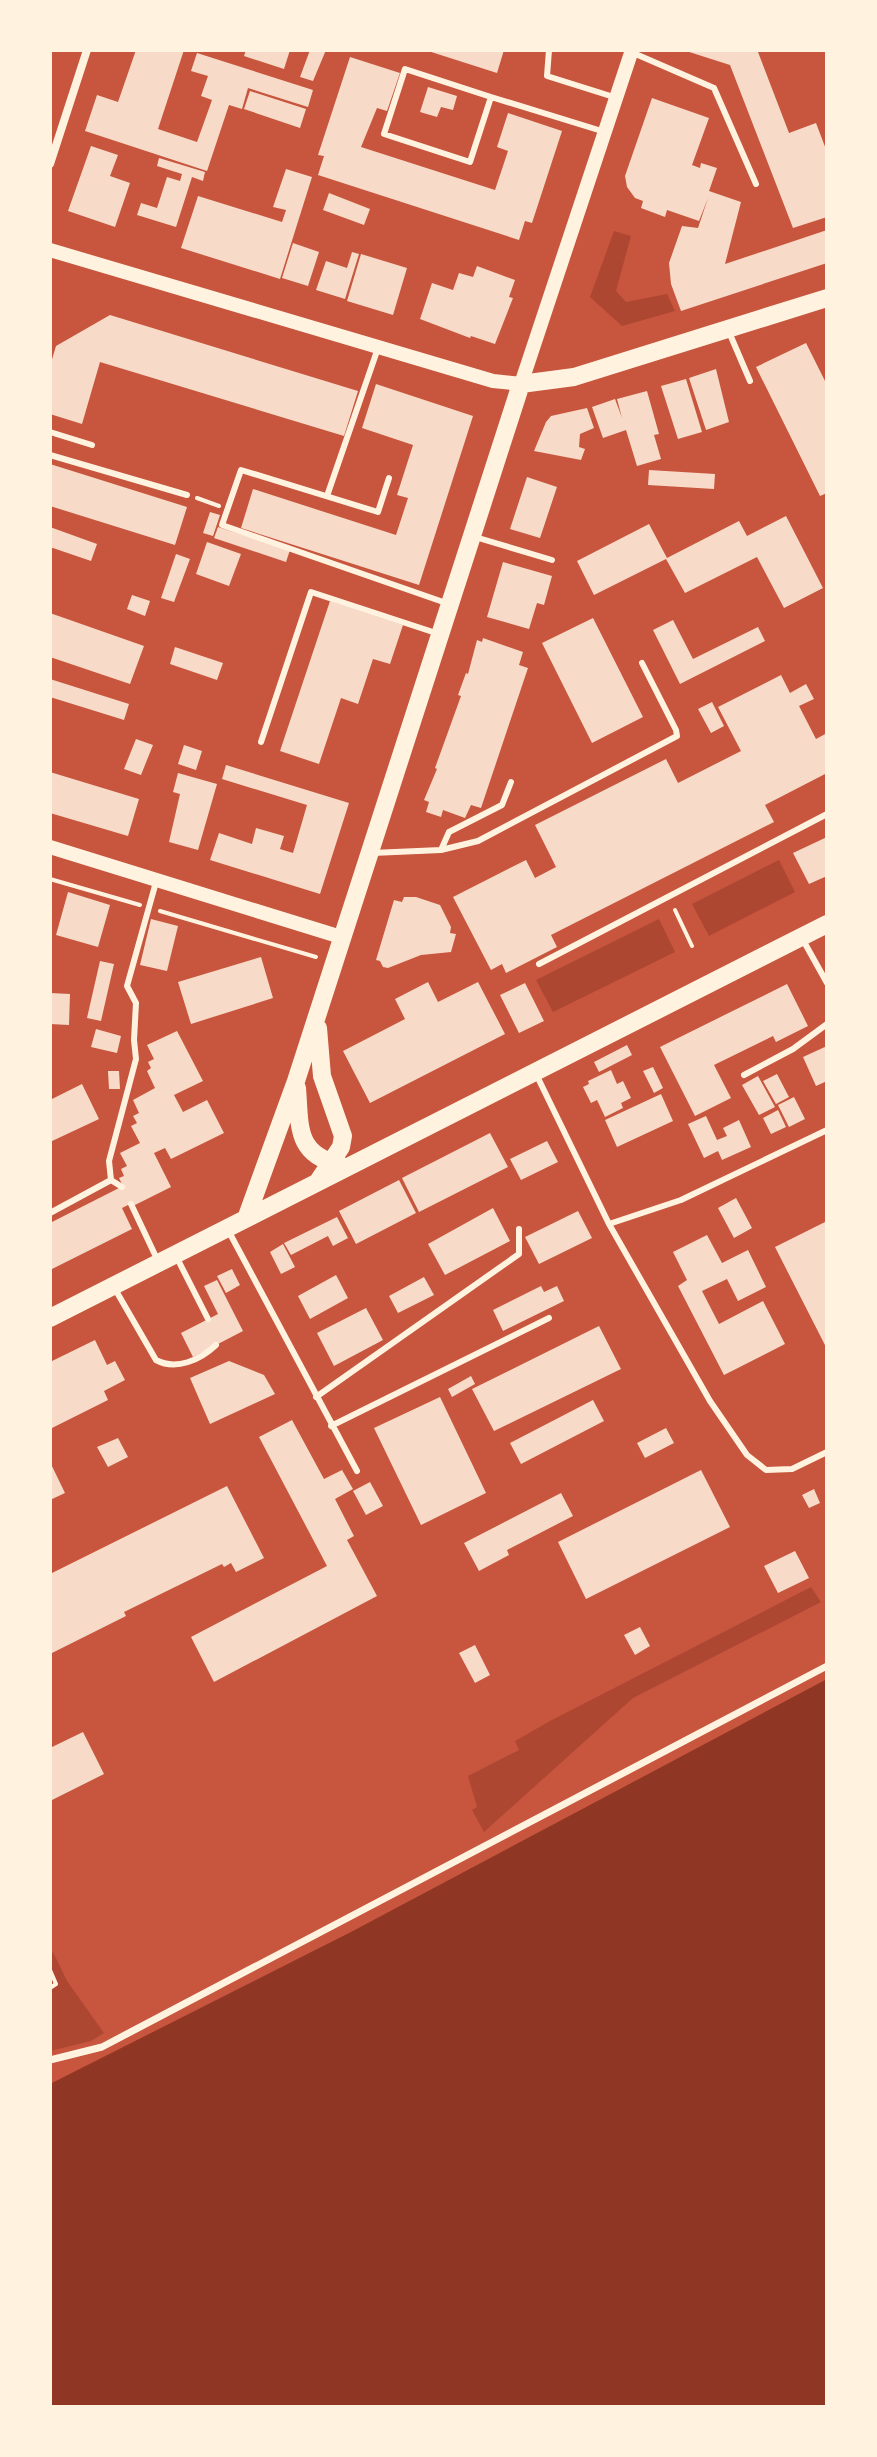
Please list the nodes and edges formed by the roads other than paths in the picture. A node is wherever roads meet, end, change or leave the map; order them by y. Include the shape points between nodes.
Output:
1 (87, 50) edge
2 (549, 50) edge
3 (631, 51) edge
4 (491, 97) junction
5 (617, 98) junction
6 (605, 132) junction
7 (50, 164) edge
8 (756, 184) dead end
9 (50, 250) edge
10 (827, 298) edge
11 (728, 329) junction
12 (378, 348) junction
13 (750, 381) dead end
14 (521, 384) junction
15 (50, 432) edge
16 (92, 445) dead end
17 (50, 455) edge
18 (389, 478) dead end
19 (187, 495) road end
20 (327, 496) junction
21 (471, 536) junction
22 (552, 560) dead end
23 (449, 604) junction
24 (439, 634) junction
25 (642, 663) dead end
26 (261, 742) dead end
27 (511, 782) dead end
28 (827, 814) edge
29 (50, 847) edge
30 (441, 850) junction
31 (368, 853) junction
32 (156, 880) junction
33 (827, 924) edge
34 (341, 937) junction
35 (802, 937) junction
36 (539, 964) dead end
37 (827, 983) edge
38 (317, 1010) junction
39 (827, 1024) edge
40 (535, 1072) junction
41 (744, 1075) dead end
42 (296, 1081) junction
43 (827, 1130) edge
44 (331, 1162) junction
45 (350, 1166) junction
46 (111, 1180) junction
47 (318, 1182) junction
48 (122, 1187) dead end
49 (131, 1204) dead end
50 (50, 1213) edge
51 (247, 1216) junction
52 (609, 1224) junction
53 (227, 1227) junction
54 (519, 1229) dead end
55 (167, 1258) junction
56 (113, 1286) junction
57 (50, 1318) edge
58 (549, 1318) dead end
59 (208, 1319) dead end
60 (216, 1345) dead end
61 (316, 1397) junction
62 (331, 1426) junction
63 (827, 1452) edge
64 (357, 1471) dead end
65 (827, 1666) edge
66 (50, 2060) edge

1 - 7 street
2 - 5 lane via 547,76
3 - 5 street
3 - 8 lane via 714,88
4 - 4 lane via 470,162 384,134 405,69
4 - 6 lane
5 - 6 street
6 - 14 street
9 - 12 street
10 - 11 main road
11 - 13 lane
11 - 14 main road via 574,377
12 - 14 street
12 - 20 lane
14 - 21 main road
15 - 16 lane
17 - 19 lane
18 - 20 lane via 378,512
20 - 23 lane via 241,470 222,525
21 - 22 lane
21 - 23 main road
23 - 24 main road
24 - 26 lane via 311,592
24 - 31 main road
25 - 30 lane via 677,736 478,841
27 - 30 lane via 502,805 449,832
28 - 36 lane
29 - 32 street
30 - 31 lane
31 - 34 main road
32 - 34 street
32 - 46 lane via 127,986 136,1003 136,1059 109,1161
33 - 35 main road
34 - 38 main road
35 - 37 lane
35 - 40 main road
38 - 42 main road
38 - 44 main road via 320,1067 343,1136
39 - 41 lane
40 - 45 main road
40 - 52 lane
42 - 44 main road via 304,1143
42 - 51 main road
43 - 52 lane via 681,1200
44 - 45 main road
44 - 47 main road
45 - 47 main road
46 - 48 lane
46 - 50 lane
47 - 51 main road
49 - 55 lane
51 - 53 main road
52 - 63 lane via 710,1401 747,1455 766,1470 792,1469
53 - 55 main road
53 - 61 lane
54 - 61 lane via 519,1254
55 - 56 main road
55 - 59 lane
56 - 57 main road
56 - 60 lane via 156,1360 164,1365 179,1365
58 - 62 lane
61 - 62 lane
62 - 64 lane
65 - 66 street via 102,2047

